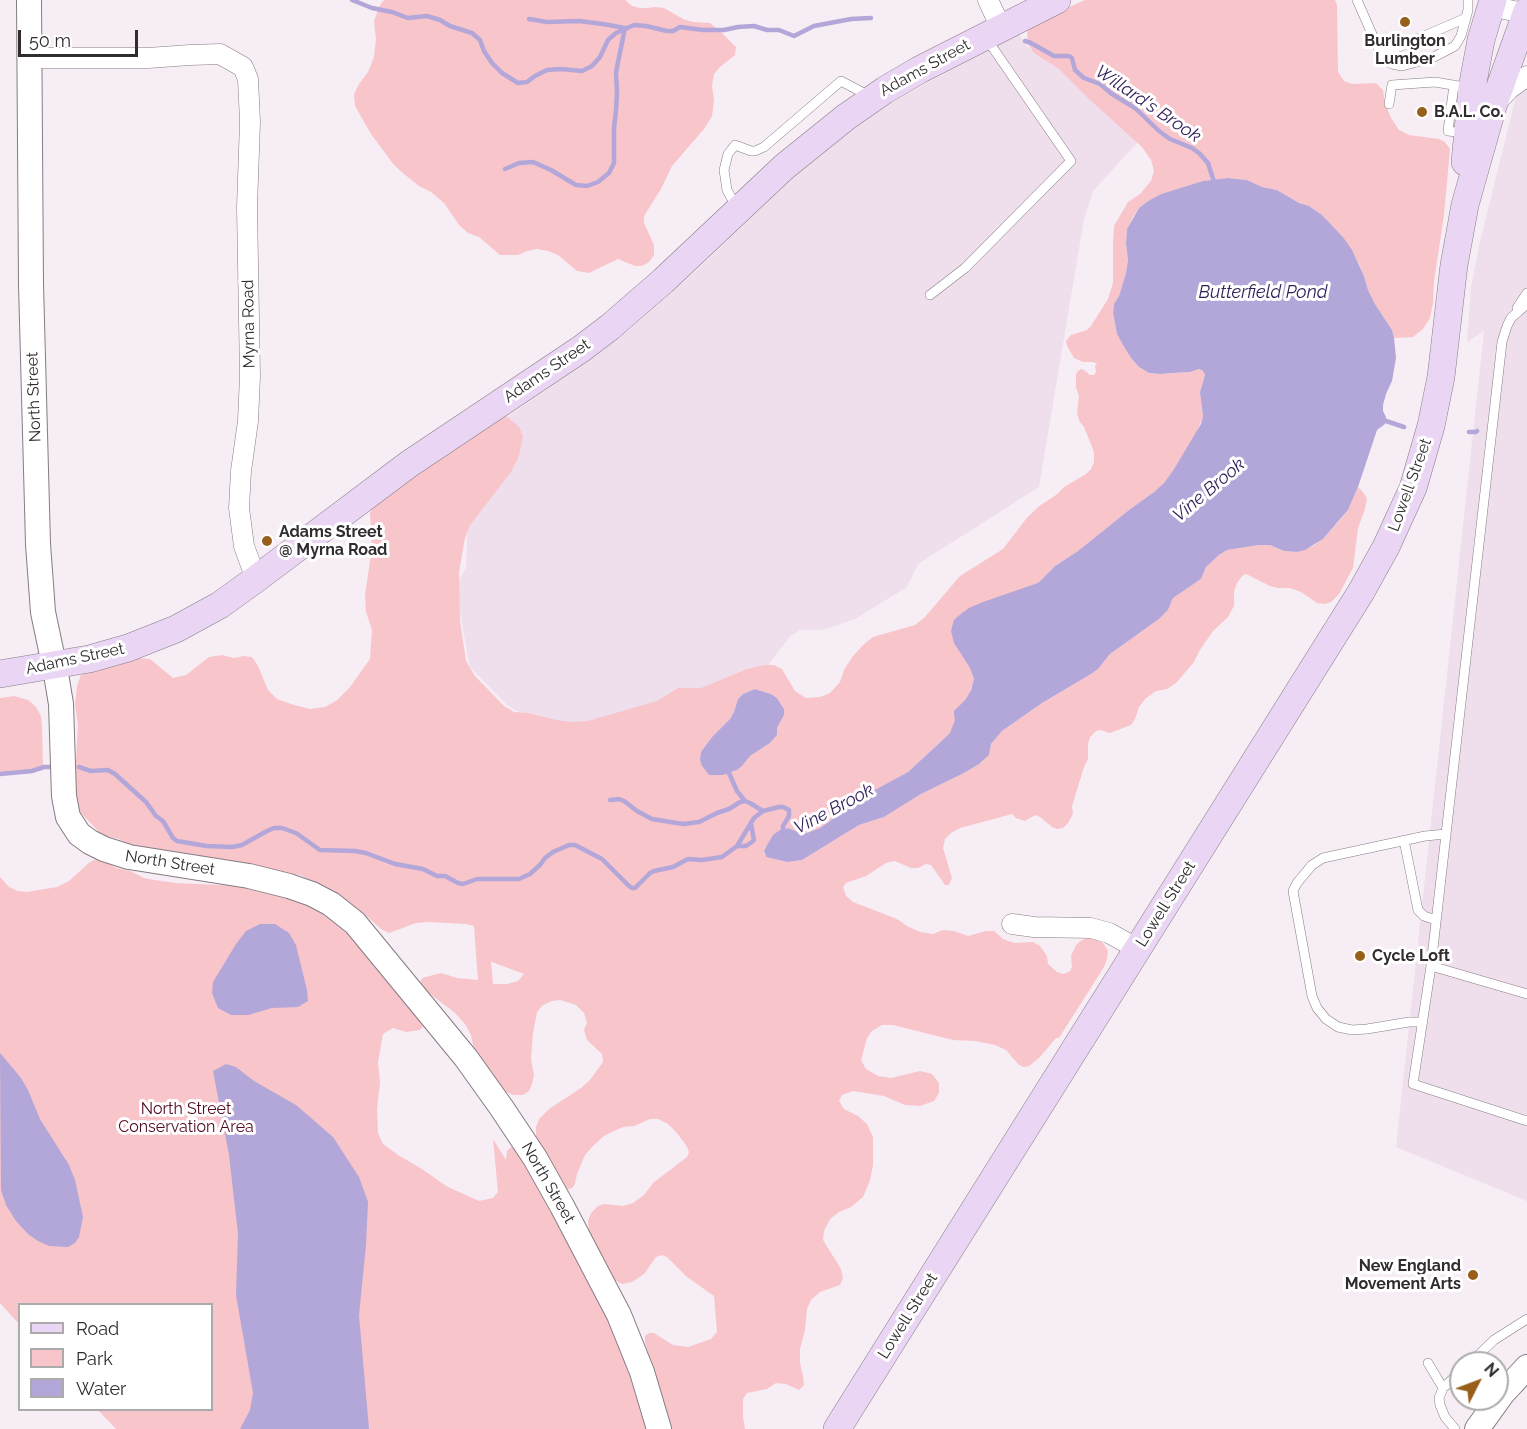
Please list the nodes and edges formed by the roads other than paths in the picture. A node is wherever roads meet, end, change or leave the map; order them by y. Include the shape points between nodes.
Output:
1 (29, 0) edge
2 (987, 0) edge
3 (1057, 0) edge
4 (1357, 0) edge
5 (1484, 2) edge
6 (1466, 18) junction
7 (1525, 22) edge
8 (992, 32) junction
9 (1380, 55) junction
10 (30, 58) junction
11 (1527, 76) edge
12 (1463, 86) junction
13 (872, 98) junction
14 (1389, 104) dead end
15 (1493, 106) junction
16 (1465, 205) junction
17 (738, 210) junction
18 (1527, 293) edge
19 (930, 295) dead end
20 (1527, 304) edge
21 (1511, 318) junction
22 (256, 579) junction
23 (54, 666) junction
24 (0, 674) edge
25 (1446, 834) junction
26 (1404, 840) junction
27 (1437, 920) junction
28 (1012, 924) dead end
29 (1138, 949) junction
30 (1431, 966) junction
31 (1527, 994) edge
32 (1423, 1022) junction
33 (1527, 1121) edge
34 (1527, 1319) edge
35 (1483, 1351) edge
36 (1428, 1363) dead end
37 (1527, 1367) edge
38 (1449, 1382) edge
39 (1443, 1388) junction
40 (659, 1429) edge
41 (837, 1429) edge
42 (1455, 1429) edge
43 (1477, 1429) edge

1 - 10 street, North Street
2 - 8 street
3 - 8 main road, Adams Street
4 - 9 lane
5 - 6 lane
5 - 7 street
5 - 12 main road via 1481,40
6 - 9 lane
6 - 9 lane via 1455,46 1432,58 1397,65 1387,63
7 - 15 main road
8 - 13 main road, Adams Street
8 - 19 lane via 1071,161 965,268
10 - 22 street, Myrna Road via 220,54 243,68 248,79 250,376 239,508 243,546
10 - 23 street, North Street via 38,534 43,612
11 - 15 street
12 - 14 lane via 1435,82 1392,85
12 - 16 main road via 1467,133
13 - 17 main road, Adams Street via 816,140
13 - 17 lane via 841,81 760,149 751,151 735,146 728,154 724,170 727,190
15 - 16 main road
16 - 29 main road, Lowell Street via 1435,411 1406,506 1361,592
17 - 22 main road, Adams Street via 606,331 409,464
18 - 21 lane
20 - 21 lane
21 - 25 lane via 1502,342
22 - 23 main road, Adams Street via 220,605 164,634 115,652
23 - 24 main road, Adams Street
23 - 40 street, North Street via 62,714 64,803 75,829 90,843 120,855 249,876 302,890 331,904 362,930 471,1065 535,1158 619,1315 637,1357
25 - 26 lane
25 - 27 lane
26 - 27 lane via 1418,910
26 - 32 lane via 1319,860 1297,883 1293,896 1312,996 1326,1019 1352,1030
27 - 30 lane
28 - 29 street via 1091,928
29 - 41 main road, Lowell Street
30 - 31 lane
30 - 32 lane
32 - 33 lane via 1413,1084
34 - 35 lane
36 - 39 lane
37 - 43 street
38 - 39 lane
39 - 42 lane via 1440,1405

